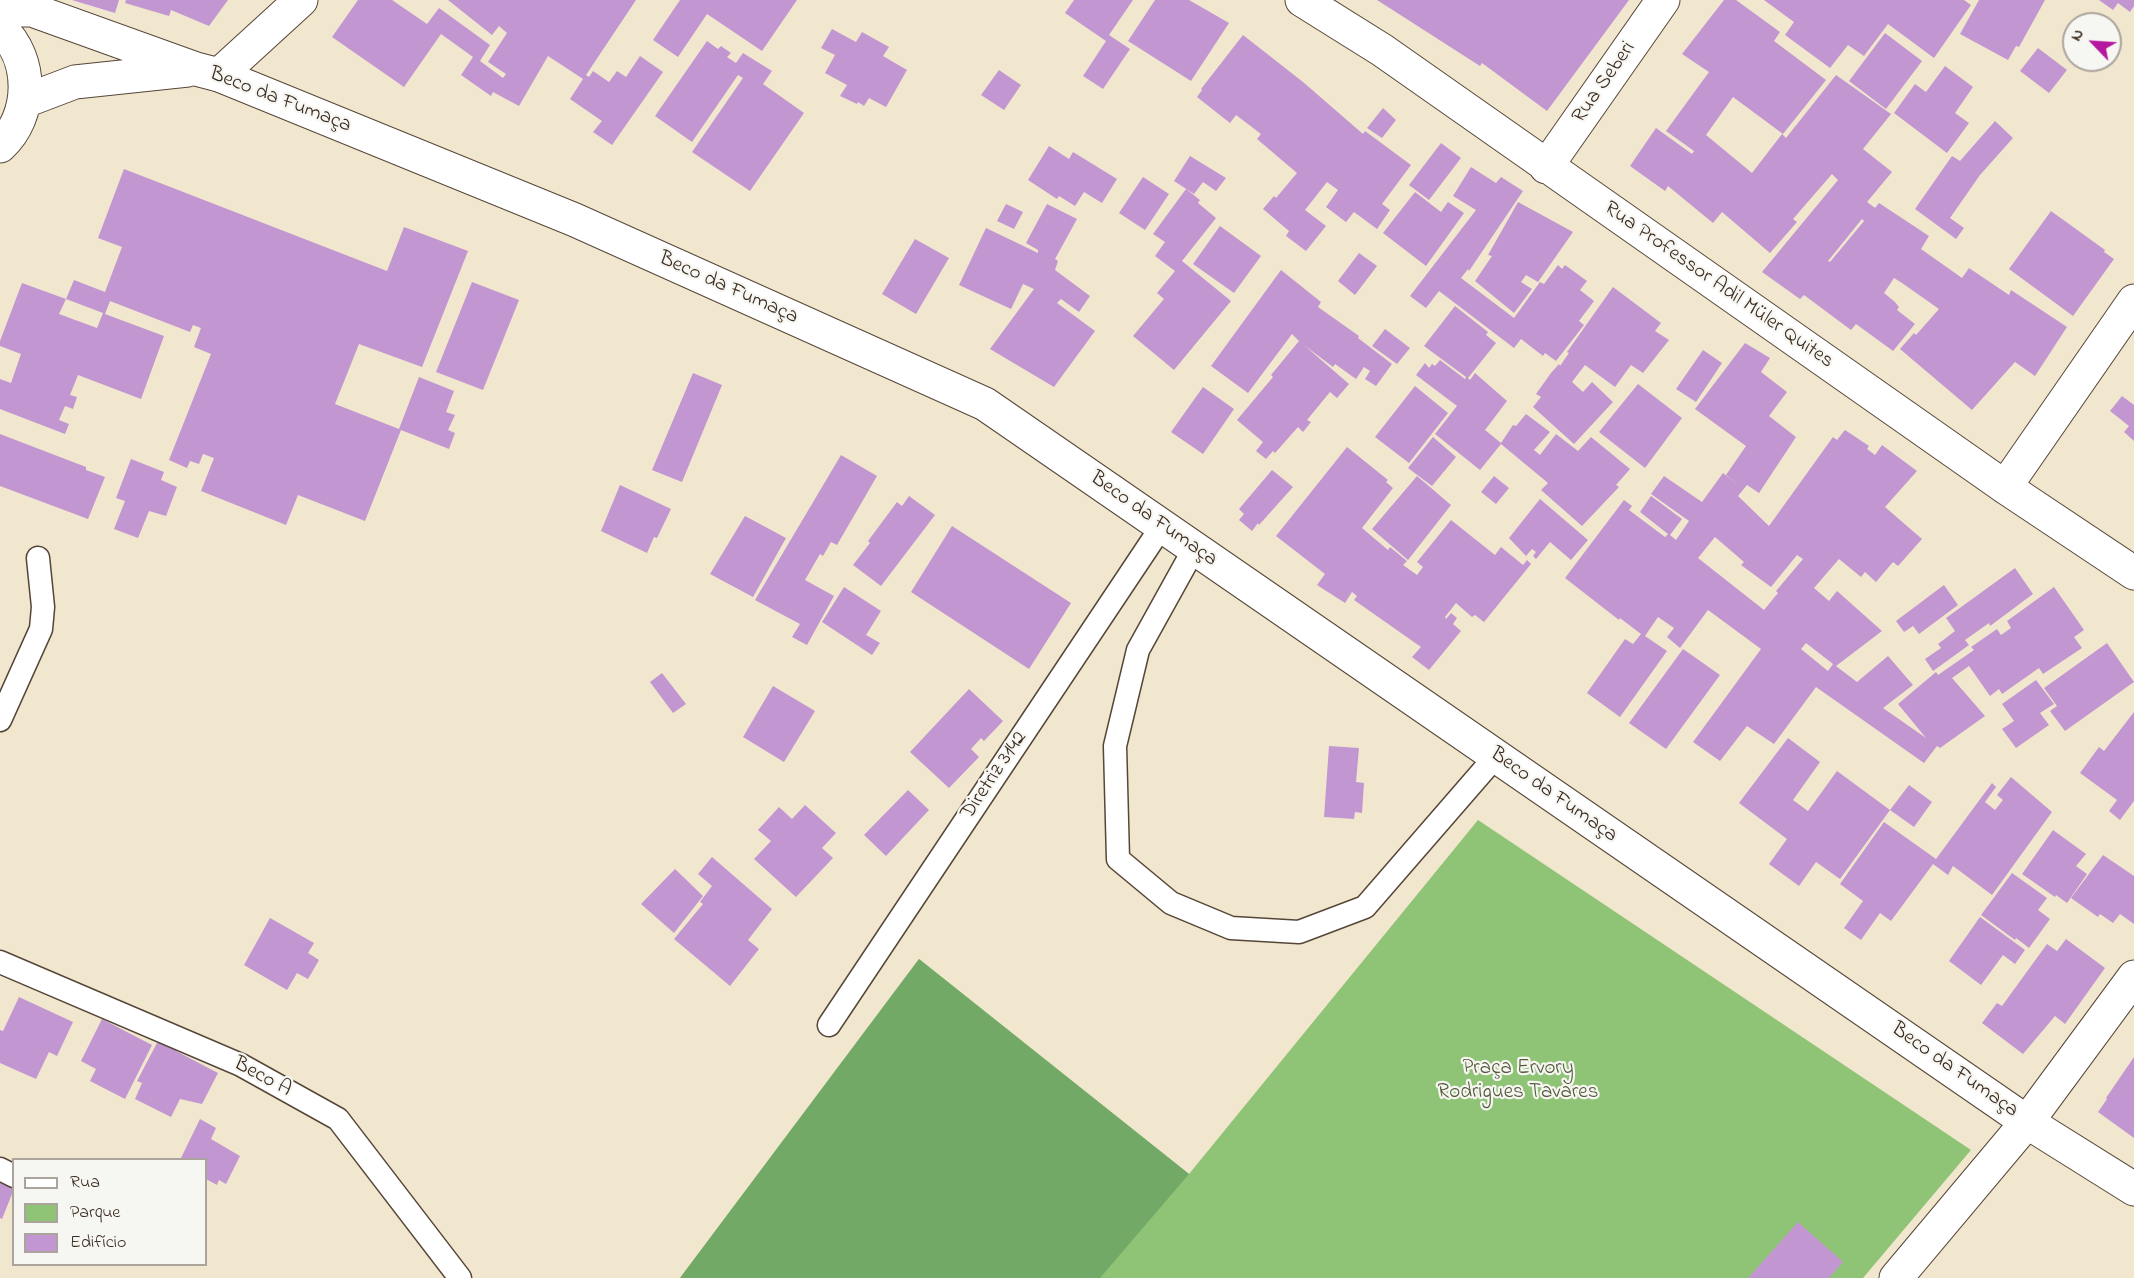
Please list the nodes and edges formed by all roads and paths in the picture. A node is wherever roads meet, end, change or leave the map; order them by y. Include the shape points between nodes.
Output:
1 (301, 0) edge
2 (1302, 0) edge
3 (1663, 0) edge
4 (0, 10) edge
5 (0, 28) edge
6 (208, 72) junction
7 (25, 101) junction
8 (0, 146) edge
9 (1546, 167) junction
10 (2134, 301) edge
11 (2005, 486) junction
12 (1162, 526) junction
13 (1194, 549) junction
14 (38, 558) dead end
15 (2134, 573) edge
16 (5, 694) edge
17 (0, 720) edge
18 (1496, 756) junction
19 (0, 962) edge
20 (2134, 977) edge
21 (829, 1025) dead end
22 (2027, 1122) junction
23 (2134, 1189) edge
24 (460, 1278) edge
25 (1896, 1278) edge

1 - 6 main road
2 - 9 main road, Rua Professor Adil Müler Quites via 1382,50
3 - 9 main road, Rua Seberi
4 - 6 main road, Beco da Fumaça via 32,10
5 - 7 main road via 18,54 25,76
6 - 7 main road, Beco da Fumaça via 75,82
6 - 12 main road, Beco da Fumaça via 575,220 985,404
7 - 8 main road via 19,122
9 - 11 main road, Rua Professor Adil Müler Quites
10 - 11 main road
11 - 15 main road, Rua Professor Adil Müler Quites
12 - 13 main road, Beco da Fumaça
12 - 21 lane, Diretriz 3142
13 - 18 main road, Beco da Fumaça
13 - 18 lane via 1138,650 1115,746 1118,859 1171,903 1231,928 1299,932 1365,908
14 - 16 lane via 41,628
16 - 17 lane
18 - 22 main road, Beco da Fumaça
19 - 24 lane, Beco A via 241,1065 338,1119
20 - 22 main road
22 - 23 main road, Beco da Fumaça
22 - 25 main road

